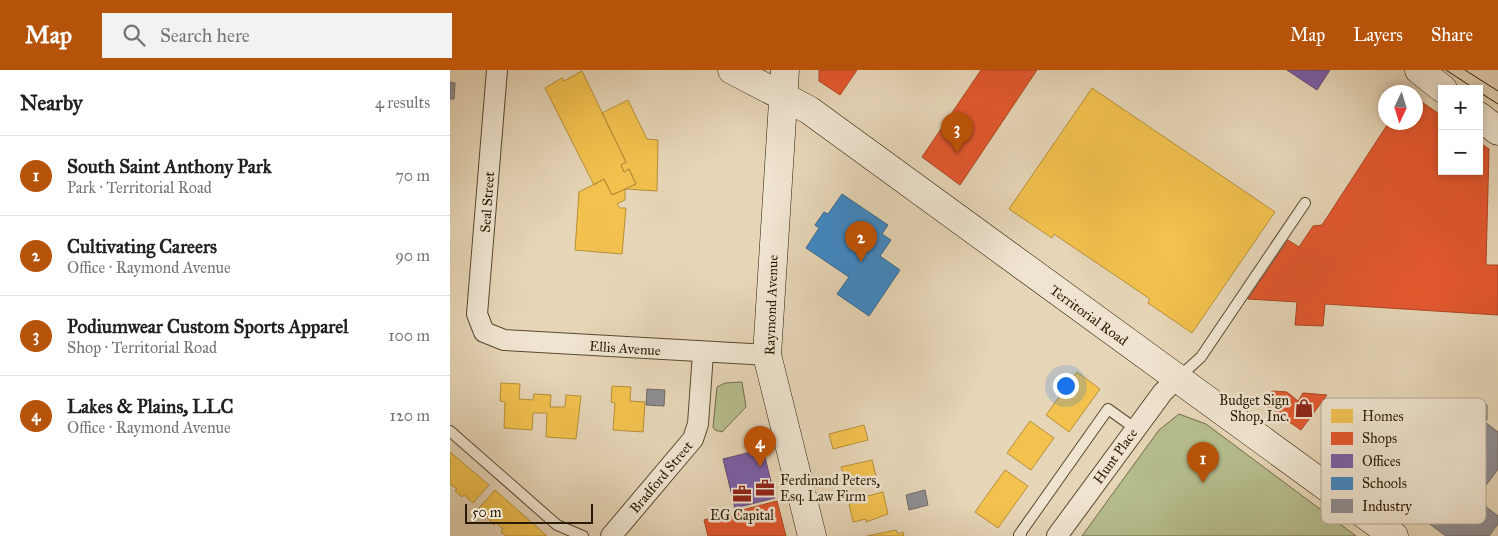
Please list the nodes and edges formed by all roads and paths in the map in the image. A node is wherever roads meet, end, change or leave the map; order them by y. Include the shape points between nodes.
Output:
1 (497, 70) edge
2 (732, 70) edge
3 (1419, 70) edge
4 (784, 83) edge
5 (1438, 85) edge
6 (1483, 119) edge
7 (1498, 131) edge
8 (1305, 204) dead end
9 (484, 332) joint
10 (702, 353) junction
11 (767, 356) junction
12 (1177, 379) junction
13 (1136, 429) junction
14 (450, 431) edge
15 (1321, 483) edge
16 (1377, 524) edge
17 (583, 536) edge
18 (610, 536) edge
19 (812, 536) edge
20 (1020, 536) edge
21 (1057, 536) edge
22 (1394, 536) edge

1 - 9 street, Seal Street via 477,314
2 - 4 street, Territorial Road
3 - 5 street
4 - 11 street, Raymond Avenue
4 - 12 street, Territorial Road via 809,110
6 - 7 street
8 - 12 lane via 1200,356
9 - 10 street, Ellis Avenue via 504,340
10 - 11 street, Ellis Avenue
10 - 18 street, Bradford Street via 698,424 694,439
11 - 19 street, Raymond Avenue
12 - 13 street, Hunt Place via 1163,392
12 - 15 street, Territorial Road
13 - 20 lane via 1108,408
13 - 21 street, Hunt Place
14 - 17 lane via 558,525
16 - 22 street, Territorial Road

